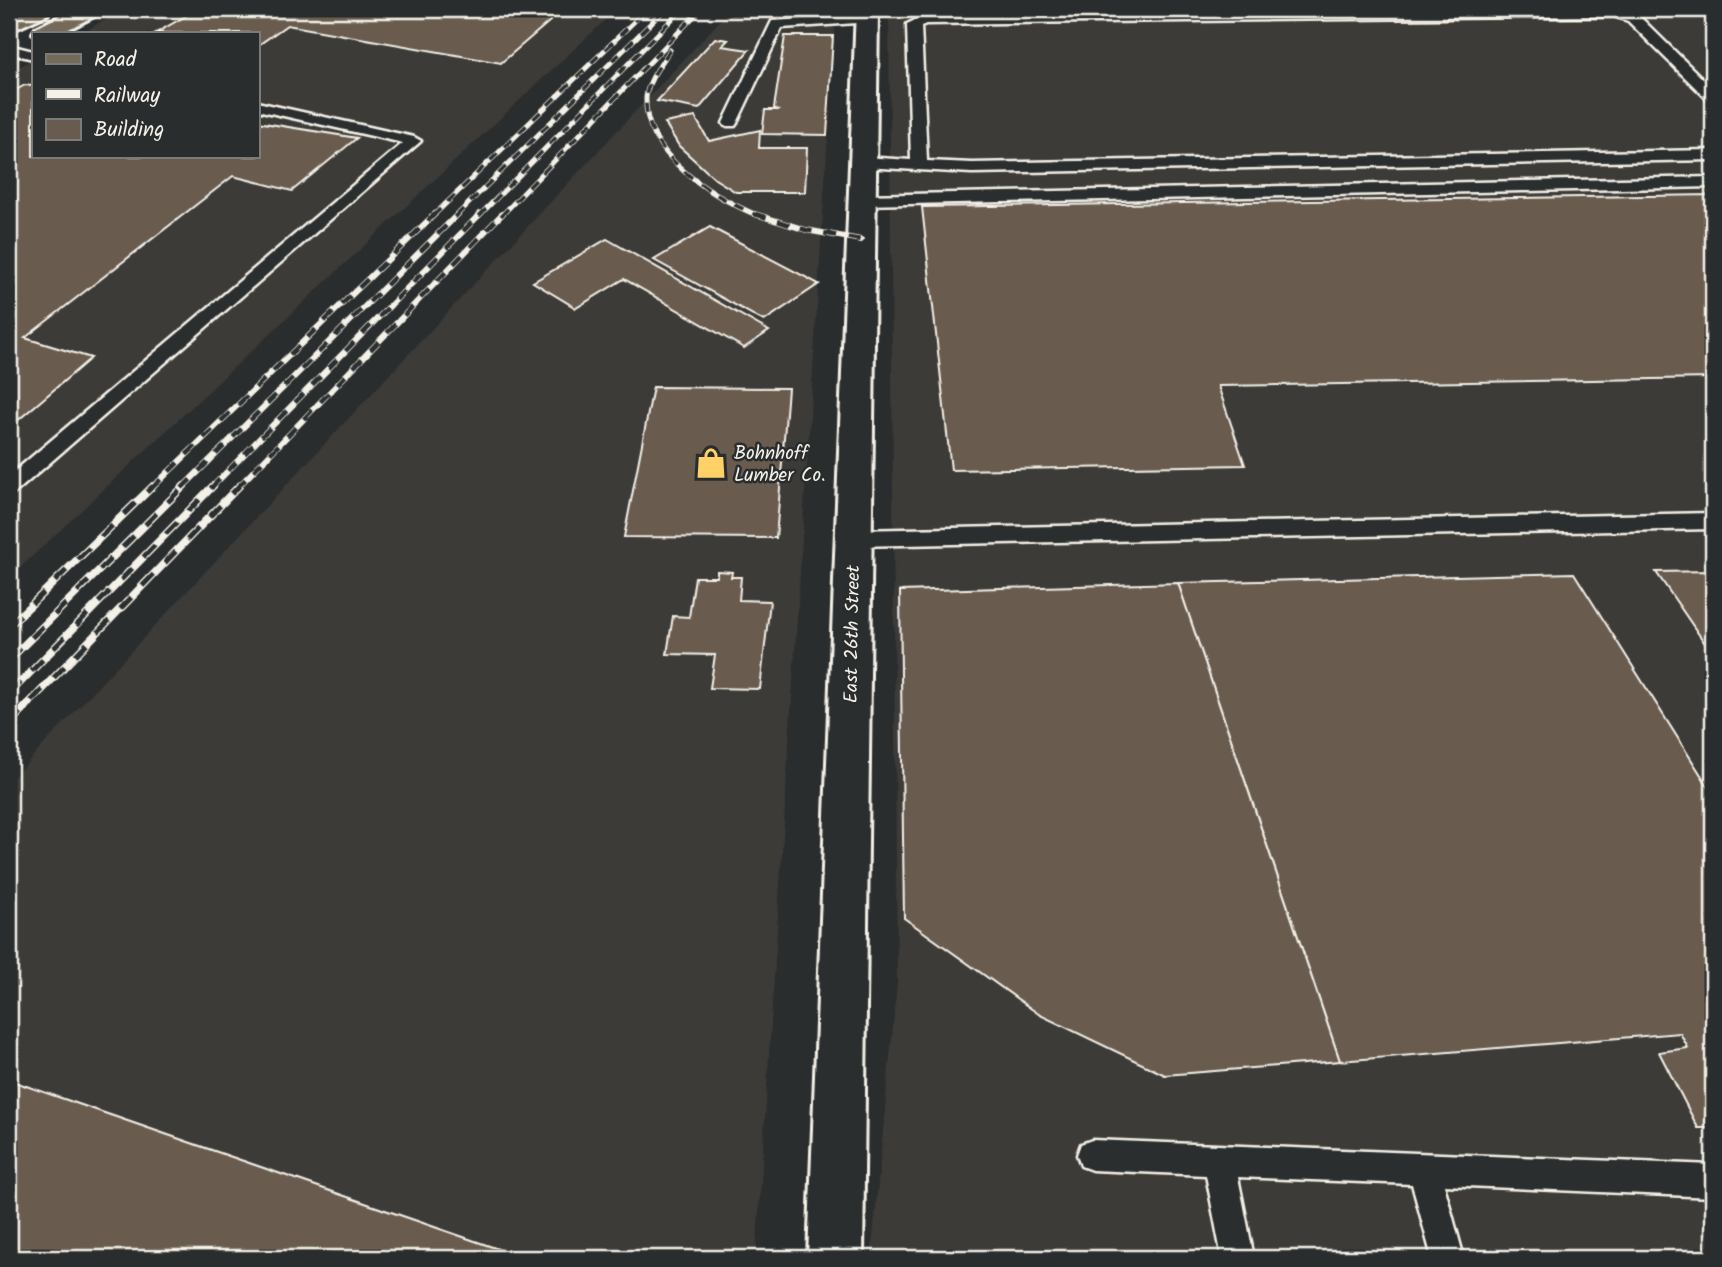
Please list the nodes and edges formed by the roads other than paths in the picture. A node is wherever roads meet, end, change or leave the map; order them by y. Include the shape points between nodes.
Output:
1 (40, 9) edge
2 (90, 9) edge
3 (867, 14) edge
4 (9, 25) edge
5 (46, 32) edge
6 (1713, 97) edge
7 (259, 106) edge
8 (730, 123) dead end
9 (1713, 155) edge
10 (863, 162) junction
11 (919, 165) junction
12 (1713, 181) edge
13 (862, 200) junction
14 (9, 487) edge
15 (1713, 521) edge
16 (854, 538) junction
17 (1092, 1155) dead end
18 (1219, 1160) junction
19 (1424, 1170) junction
20 (1713, 1181) edge
21 (835, 1258) edge
22 (1238, 1258) edge
23 (1448, 1258) edge

1 - 4 main road
2 - 5 main road
3 - 8 lane via 777,24
3 - 10 street, East 26th Street
6 - 11 lane via 1633,18 1614,12 924,20 915,24
7 - 14 lane via 414,141
9 - 11 lane via 972,168
10 - 11 lane
10 - 13 street, East 26th Street
12 - 13 lane
13 - 16 street, East 26th Street
15 - 16 lane
16 - 21 street, East 26th Street
17 - 18 lane
18 - 19 lane
18 - 22 lane
19 - 20 lane
19 - 23 lane

